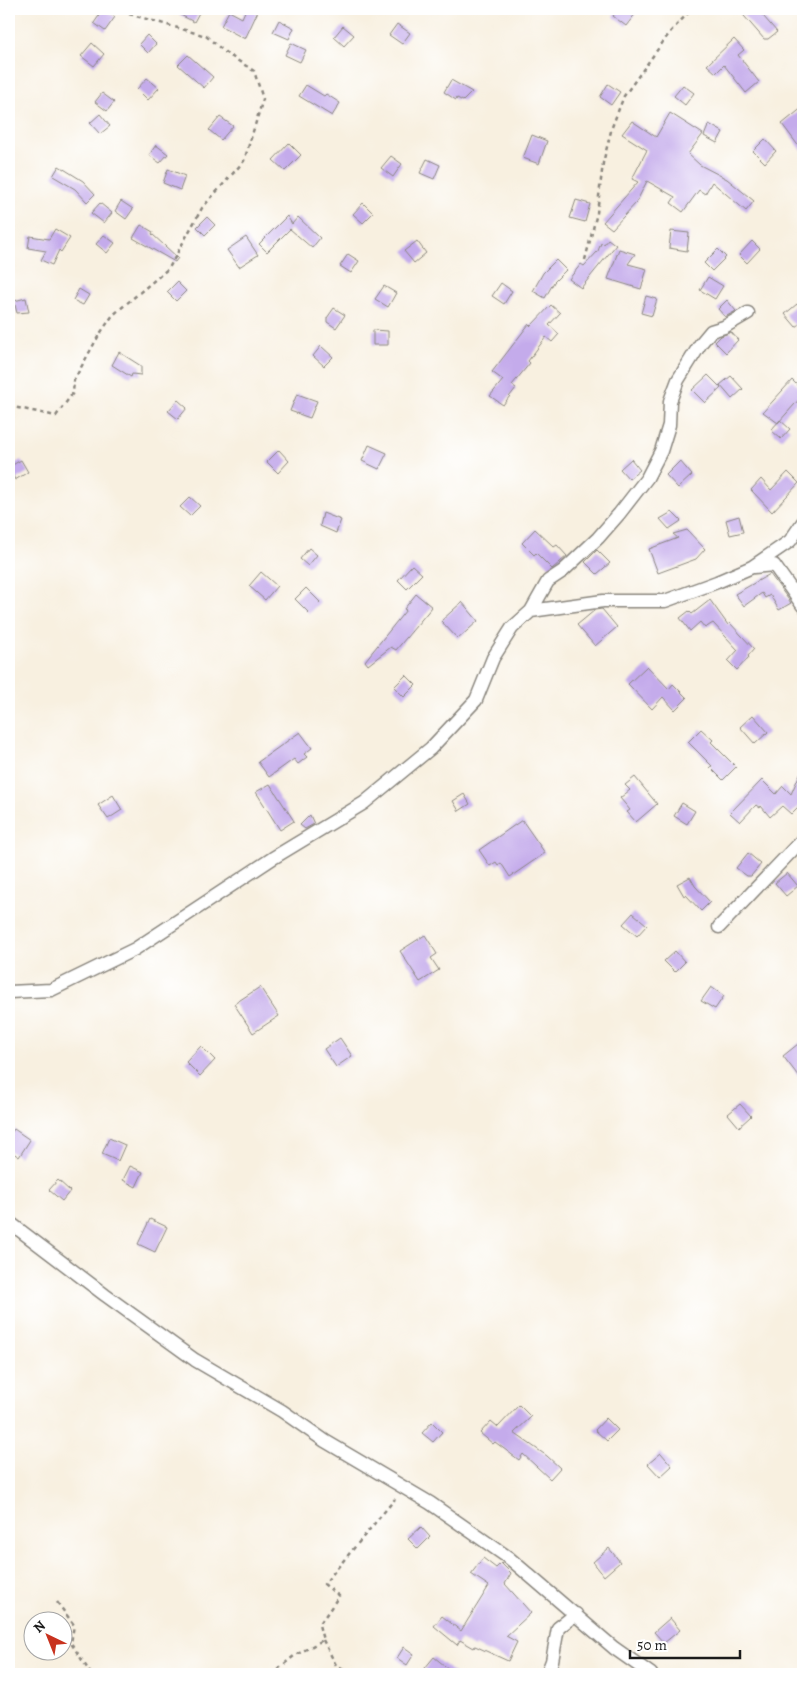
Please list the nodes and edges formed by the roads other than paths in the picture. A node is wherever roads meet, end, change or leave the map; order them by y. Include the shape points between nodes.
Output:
1 (748, 313) dead end
2 (803, 522) edge
3 (752, 567) junction
4 (803, 606) edge
5 (532, 611) junction
6 (803, 839) edge
7 (719, 926) dead end
8 (9, 992) edge
9 (9, 1222) edge
10 (562, 1603) junction
11 (576, 1614) junction
12 (558, 1628) junction
13 (547, 1674) edge
14 (651, 1674) edge

1 - 5 street via 711,331 700,343 675,387 670,401 669,425 647,478 598,538 548,581
2 - 3 street via 790,541
3 - 4 street via 774,565
3 - 5 street via 665,601 603,601
5 - 8 street via 512,628 493,658 476,700 431,748 364,803 273,858 135,949 51,990
6 - 7 street
9 - 10 street via 195,1360 430,1502 509,1558
10 - 11 street
10 - 12 street
11 - 12 street
11 - 14 street via 614,1648
12 - 13 street

